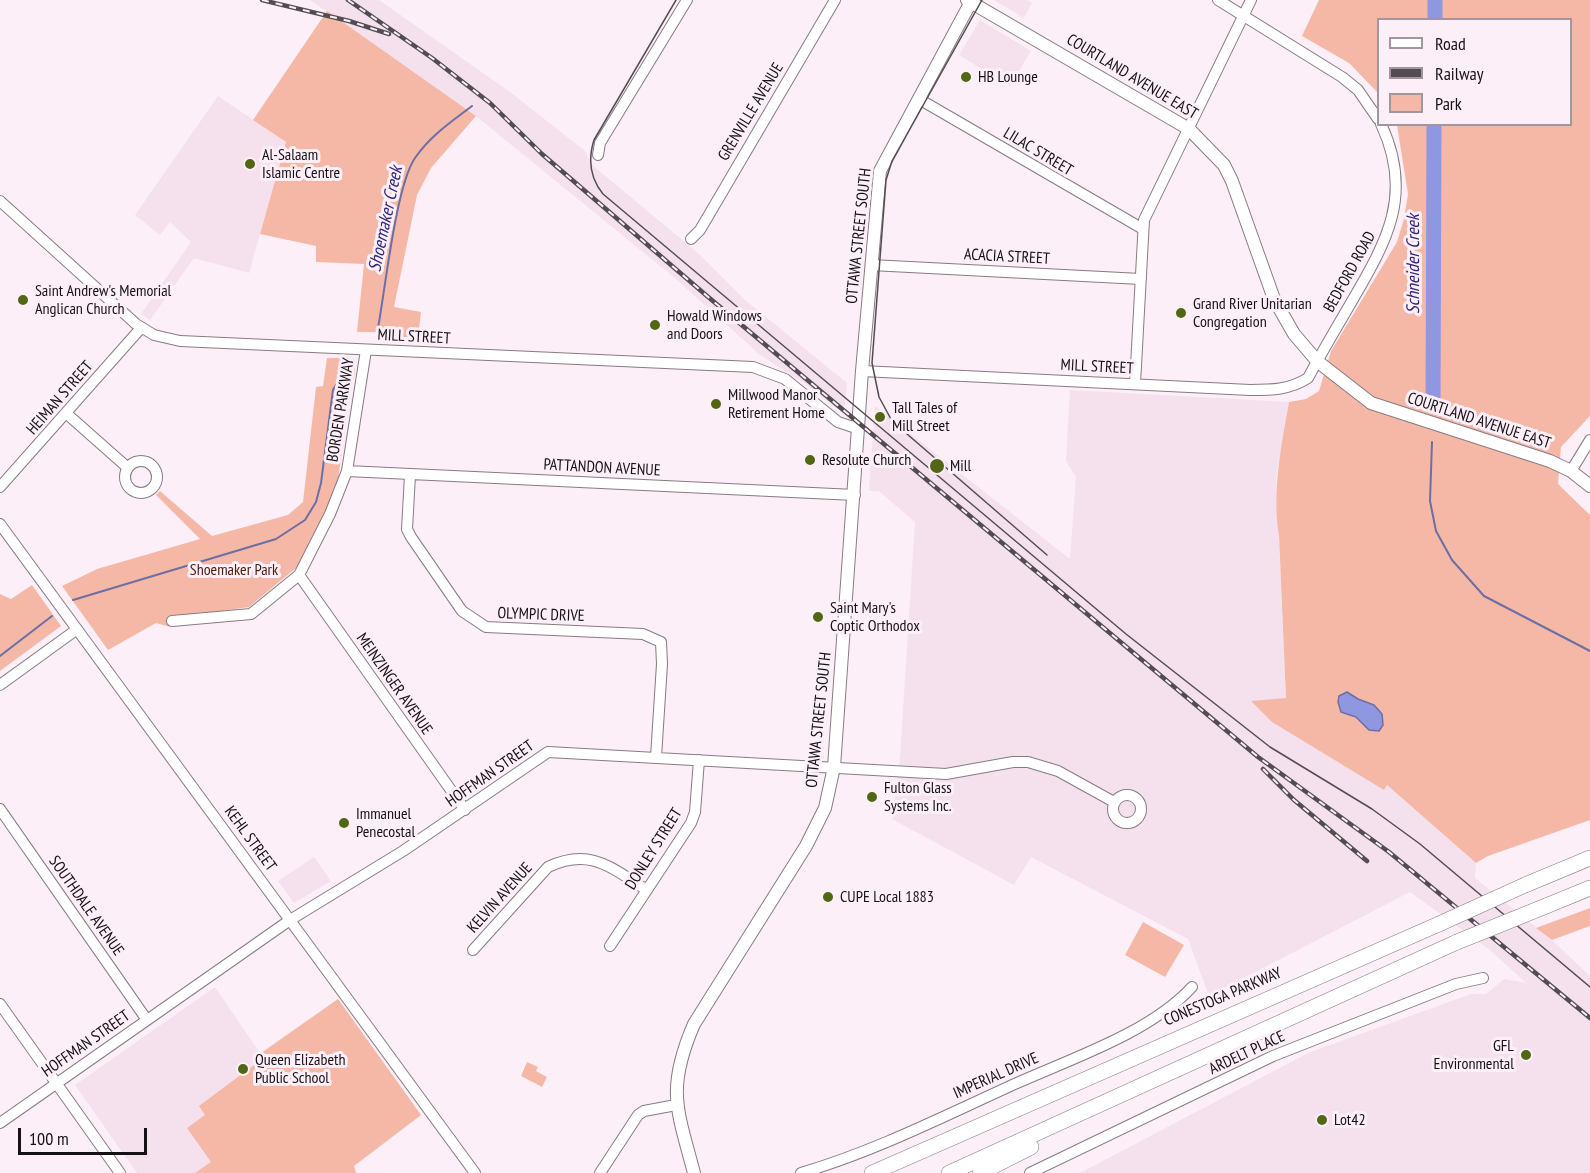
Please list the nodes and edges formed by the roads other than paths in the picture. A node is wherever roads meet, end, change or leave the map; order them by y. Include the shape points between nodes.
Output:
1 (687, 0) edge
2 (835, 0) edge
3 (1218, 0) edge
4 (1251, 0) edge
5 (970, 1) edge
6 (1244, 15) junction
7 (919, 99) junction
8 (1377, 117) edge
9 (1382, 126) edge
10 (1189, 129) junction
11 (598, 155) dead end
12 (0, 201) edge
13 (1143, 229) junction
14 (691, 239) dead end
15 (871, 265) junction
16 (1141, 279) junction
17 (141, 328) junction
18 (366, 350) junction
19 (1317, 361) junction
20 (862, 371) junction
21 (1135, 384) junction
22 (67, 414) junction
23 (859, 429) junction
24 (1590, 440) edge
25 (128, 468) dead end
26 (347, 471) junction
27 (1571, 471) junction
28 (410, 475) junction
29 (1590, 486) edge
30 (0, 487) edge
31 (855, 495) junction
32 (0, 524) edge
33 (299, 575) junction
34 (172, 621) dead end
35 (76, 630) junction
36 (0, 685) edge
37 (656, 757) junction
38 (699, 760) junction
39 (834, 767) junction
40 (1114, 802) dead end
41 (0, 809) edge
42 (465, 810) junction
43 (1590, 858) edge
44 (1590, 888) edge
45 (647, 890) junction
46 (290, 920) junction
47 (610, 946) dead end
48 (473, 950) dead end
49 (1482, 978) dead end
50 (1192, 987) dead end
51 (0, 1004) edge
52 (147, 1020) junction
53 (56, 1084) junction
54 (676, 1105) junction
55 (1073, 1119) junction
56 (0, 1123) edge
57 (120, 1173) edge
58 (475, 1173) edge
59 (600, 1173) edge
60 (694, 1173) edge
61 (801, 1173) edge
62 (872, 1173) edge
63 (949, 1173) edge
64 (980, 1173) edge
65 (1030, 1173) edge

1 - 11 street via 600,143
2 - 14 street, GRENVILLE AVENUE via 700,230
3 - 6 street
4 - 6 street
5 - 7 main road, OTTAWA STREET SOUTH
5 - 10 main road, COURTLAND AVENUE EAST
6 - 8 street via 1342,77 1363,96
6 - 10 street
7 - 13 street, LILAC STREET
7 - 15 main road, OTTAWA STREET SOUTH via 880,171
9 - 19 street, BEDFORD ROAD via 1394,160 1396,185 1396,206 1388,236
10 - 13 street via 1147,213
10 - 19 main road, COURTLAND AVENUE EAST via 1224,165 1274,299 1294,334
12 - 17 street, MILL STREET
13 - 16 street
15 - 16 street, ACACIA STREET
15 - 20 main road, OTTAWA STREET SOUTH
16 - 21 street
17 - 18 street, MILL STREET via 180,341
17 - 22 street, HEIMAN STREET
18 - 23 street, MILL STREET via 753,368 785,379 838,422
18 - 26 street, BORDEN PARKWAY
19 - 21 street, MILL STREET via 1308,378 1275,391
19 - 27 main road, COURTLAND AVENUE EAST via 1371,402
20 - 21 street, MILL STREET
20 - 23 main road, OTTAWA STREET SOUTH
22 - 25 street
22 - 30 street, HEIMAN STREET
23 - 31 main road, OTTAWA STREET SOUTH
24 - 27 street
26 - 28 street, PATTANDON AVENUE
26 - 33 street, BORDEN PARKWAY
27 - 29 main road, COURTLAND AVENUE EAST
28 - 31 street, PATTANDON AVENUE
28 - 37 street, OLYMPIC DRIVE via 407,529 411,537 462,611 486,627 643,634 661,642
31 - 39 main road, OTTAWA STREET SOUTH
32 - 35 street, KEHL STREET
33 - 34 street, BORDEN PARKWAY via 251,614
33 - 42 street, MEINZINGER AVENUE
35 - 36 street
35 - 46 street, KEHL STREET
37 - 38 street, HOFFMAN STREET
37 - 42 street, HOFFMAN STREET via 548,752
38 - 39 street, HOFFMAN STREET
38 - 45 street, DONLEY STREET via 691,823
39 - 40 street, HOFFMAN STREET via 946,774 1028,762 1058,771
39 - 54 main road, OTTAWA STREET SOUTH via 825,808 806,846 694,1024 681,1054
41 - 52 street, SOUTHDALE AVENUE
42 - 46 street, HOFFMAN STREET
43 - 62 highway, CONESTOGA PARKWAY, bridge
44 - 55 highway, bridge via 1457,942
45 - 47 street, DONLEY STREET
45 - 48 street, KELVIN AVENUE via 592,858 563,860 548,867
46 - 52 street, HOFFMAN STREET
46 - 58 street, KEHL STREET
49 - 65 street, ARDELT PLACE via 1456,984 1273,1056
50 - 61 street, IMPERIAL DRIVE via 1175,1005 1113,1039 879,1145
51 - 53 street
52 - 53 street, HOFFMAN STREET
53 - 56 street, HOFFMAN STREET
53 - 57 street
54 - 59 street via 638,1115
54 - 60 main road, OTTAWA STREET SOUTH
55 - 63 highway
55 - 64 highway via 1058,1133

